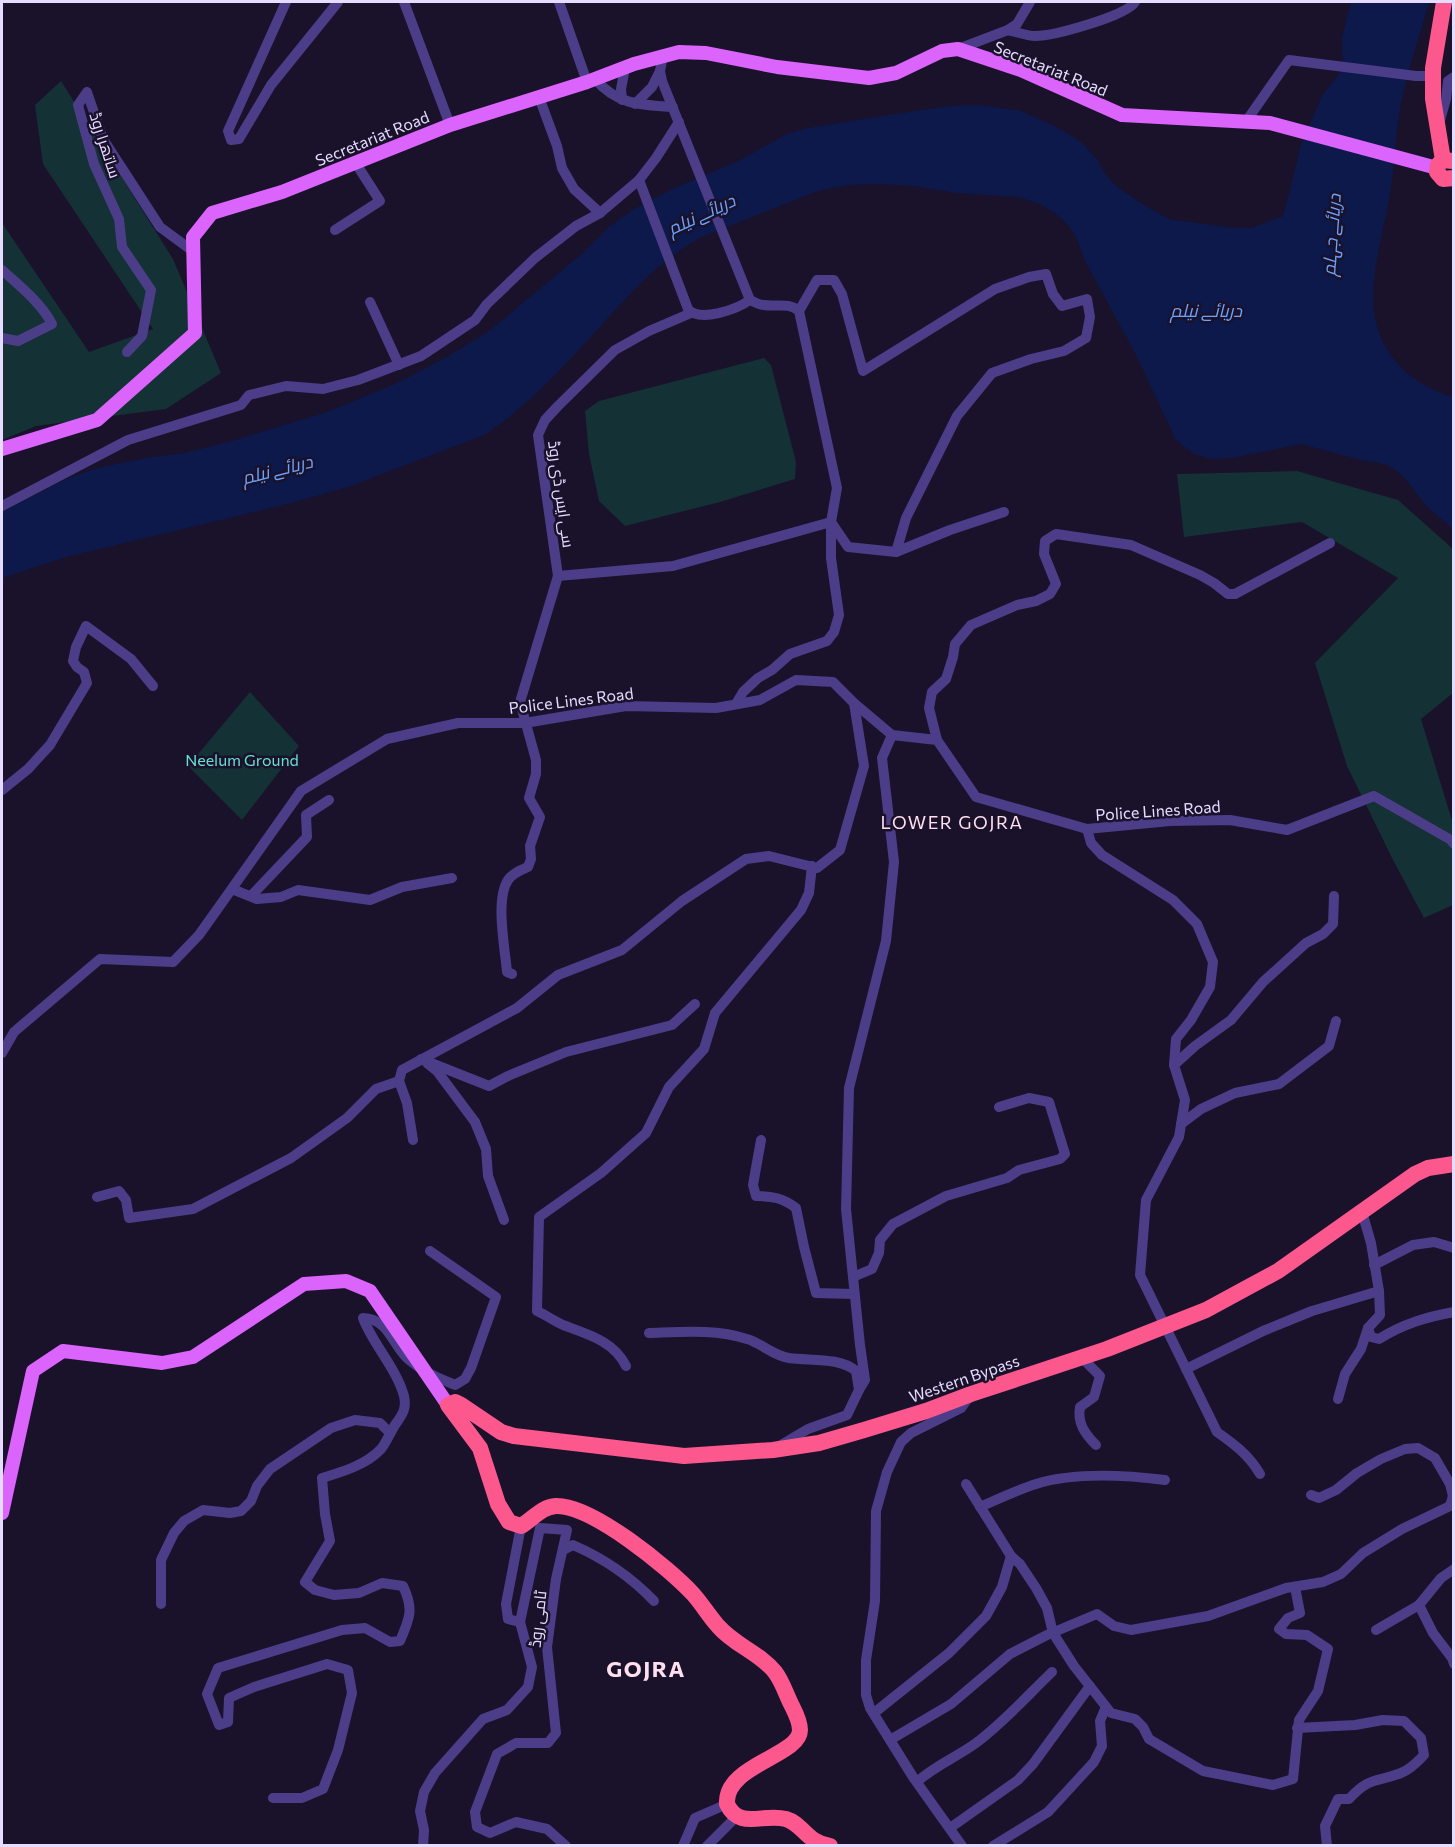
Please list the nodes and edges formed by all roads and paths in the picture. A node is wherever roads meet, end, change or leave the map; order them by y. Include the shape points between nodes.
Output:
1 (286, 2) edge
2 (338, 2) edge
3 (404, 2) edge
4 (559, 2) edge
5 (1030, 2) edge
6 (1135, 2) edge
7 (1444, 2) edge
8 (1008, 30) junction
9 (958, 49) junction
10 (663, 55) junction
11 (625, 68) junction
12 (660, 71) junction
13 (1433, 76) junction
14 (1454, 77) edge
15 (591, 80) junction
16 (539, 97) junction
17 (622, 100) junction
18 (635, 104) junction
19 (673, 107) junction
20 (1247, 120) junction
21 (450, 125) junction
22 (681, 126) junction
23 (1438, 128) junction
24 (355, 162) junction
25 (1441, 164) edge
26 (639, 181) junction
27 (1452, 181) edge
28 (600, 213) junction
29 (335, 231) dead end
30 (194, 252) junction
31 (2, 270) edge
32 (750, 300) junction
33 (370, 302) dead end
34 (799, 311) junction
35 (691, 313) junction
36 (2, 338) edge
37 (127, 352) dead end
38 (399, 365) junction
39 (2, 449) edge
40 (2, 506) edge
41 (1004, 512) dead end
42 (831, 522) junction
43 (1330, 543) dead end
44 (896, 552) junction
45 (558, 576) junction
46 (153, 686) dead end
47 (854, 703) junction
48 (736, 704) junction
49 (525, 723) junction
50 (892, 735) junction
51 (938, 740) junction
52 (2, 790) edge
53 (329, 800) dead end
54 (1087, 829) junction
55 (1454, 844) edge
56 (812, 866) junction
57 (452, 878) dead end
58 (232, 889) junction
59 (251, 896) junction
60 (1334, 896) dead end
61 (512, 974) dead end
62 (695, 1005) dead end
63 (1336, 1021) dead end
64 (2, 1053) edge
65 (422, 1059) junction
66 (1174, 1065) junction
67 (399, 1081) junction
68 (999, 1107) dead end
69 (1181, 1124) junction
70 (412, 1140) dead end
71 (761, 1140) dead end
72 (1454, 1164) edge
73 (97, 1197) dead end
74 (1362, 1212) junction
75 (504, 1220) dead end
76 (1454, 1248) edge
77 (430, 1251) dead end
78 (1374, 1265) junction
79 (853, 1277) junction
80 (1379, 1291) junction
81 (854, 1294) junction
82 (1454, 1312) edge
83 (1165, 1328) junction
84 (1368, 1328) junction
85 (650, 1333) dead end
86 (1082, 1358) junction
87 (626, 1366) dead end
88 (1186, 1370) junction
89 (428, 1373) junction
90 (859, 1390) junction
91 (971, 1394) junction
92 (1338, 1399) dead end
93 (448, 1405) junction
94 (390, 1433) junction
95 (1096, 1445) dead end
96 (773, 1450) junction
97 (1260, 1474) dead end
98 (1164, 1480) dead end
99 (966, 1484) dead end
100 (1311, 1495) dead end
101 (980, 1507) junction
102 (2, 1513) edge
103 (521, 1526) junction
104 (563, 1550) junction
105 (1011, 1556) junction
106 (1454, 1569) edge
107 (1295, 1587) junction
108 (654, 1601) dead end
109 (161, 1604) dead end
110 (1419, 1605) junction
111 (520, 1622) junction
112 (1376, 1630) dead end
113 (1053, 1633) junction
114 (1453, 1660) edge
115 (1052, 1672) dead end
116 (1090, 1686) junction
117 (1106, 1707) junction
118 (874, 1713) junction
119 (1298, 1728) junction
120 (890, 1740) junction
121 (917, 1782) junction
122 (273, 1797) dead end
123 (731, 1810) junction
124 (950, 1828) junction
125 (423, 1845) edge
126 (566, 1845) edge
127 (683, 1845) edge
128 (707, 1845) edge
129 (830, 1845) edge
130 (962, 1845) edge
131 (993, 1845) edge
132 (1327, 1845) edge

1 - 2 street via 228,132 231,140 239,139 271,85
3 - 21 street
4 - 15 street
5 - 8 street via 1017,24
6 - 8 street via 1128,9 1082,27 1053,34 1033,36
7 - 13 highway
8 - 9 street
9 - 10 main road, Secretariat Road via 942,51 896,73 869,78 777,67 694,51
9 - 20 main road, Secretariat Road via 1021,70 1122,115
10 - 11 main road, Secretariat Road
10 - 12 street
11 - 15 main road, Secretariat Road
11 - 17 street
12 - 18 street via 652,87
12 - 19 street
13 - 20 street via 1289,60
13 - 23 highway
14 - 23 street via 1449,81
15 - 16 main road, Secretariat Road
15 - 17 street
16 - 21 main road, Secretariat Road
16 - 28 street via 562,168 574,189
17 - 18 street
18 - 19 street
19 - 22 street
20 - 25 main road, Secretariat Road
21 - 24 main road, Secretariat Road
22 - 26 street
22 - 32 street
23 - 25 highway
24 - 29 street via 380,201
24 - 30 main road, Secretariat Road via 282,192 212,213 193,237
25 - 27 highway via 1440,177
26 - 28 street
26 - 35 street
28 - 38 street via 535,258 462,330
30 - 37 street, ساتھرا روڈ via 160,227 103,139 87,92 78,105 94,164 119,219 122,247 151,290 142,336
30 - 39 main road, Secretariat Road via 195,333 97,420
31 - 36 street via 47,314 52,324 18,341
32 - 34 street via 762,305 794,306
32 - 35 street via 726,312
33 - 38 street
34 - 42 street via 837,488
34 - 44 street via 817,280 834,280 842,294 863,371 995,289 1029,277 1046,274 1062,306 1087,299 1090,317 1086,338 1064,351 992,373 957,416 906,518
35 - 45 street, سی ایس ڈی روڈ via 615,350 545,420 538,435
38 - 40 street via 323,389 286,386 249,394 241,405 128,440
41 - 44 street
42 - 44 street via 848,547
42 - 45 street via 673,566
42 - 48 street via 831,558 839,615 834,632 827,641 790,654 758,678
43 - 51 street, Police Lines Road via 1235,594 1228,594 1200,575 1131,545 1056,534 1045,541 1044,554 1056,584 1050,594 971,625 955,644 946,679 932,692 929,708
45 - 49 street via 519,702
46 - 52 street via 131,659 86,627 73,661 84,672 87,683 50,745 28,770
47 - 48 street, Police Lines Road via 833,682 796,680 760,700
47 - 50 street, Police Lines Road
47 - 56 street via 864,766 840,850 817,868
48 - 49 street, Police Lines Road via 716,708 626,706
49 - 58 street, Police Lines Road via 458,723 387,739 301,791
49 - 61 street via 536,760 529,798 540,817 528,867 508,880 503,896 500,919 507,972
50 - 51 street
50 - 79 street via 882,758 894,862 886,941 849,1088 846,1209
51 - 54 street, Police Lines Road via 976,797
53 - 59 street via 306,815 307,837
54 - 55 street, Police Lines Road via 1230,820 1287,830 1374,796
54 - 66 street via 1091,843 1102,855 1173,900 1197,924 1214,962 1210,987 1176,1040
56 - 65 street via 769,856 746,858 682,901 622,950 558,975 517,1008
56 - 87 street via 809,892 801,910 715,1013 704,1049 669,1087 646,1133 601,1173 539,1217 537,1311 594,1336 621,1355
57 - 59 street via 402,887 370,900 298,890 281,897
58 - 59 street
58 - 64 street, Police Lines Road via 199,935 173,962 100,959 14,1032
60 - 66 street via 1333,924 1263,982 1231,1020
62 - 65 street via 672,1025 566,1052 489,1086
63 - 69 street via 1329,1046 1279,1084 1235,1093 1201,1109
65 - 67 street via 402,1070
65 - 75 street via 475,1122
66 - 69 street via 1185,1100
67 - 70 street via 407,1103
67 - 73 street via 376,1089 347,1118 291,1158 193,1209 129,1218 129,1207 119,1191
68 - 79 street via 1029,1098 1049,1102 1065,1154 1007,1178 946,1196 893,1224 880,1240 872,1269
69 - 83 street via 1179,1137 1146,1200 1144,1221 1140,1275
71 - 81 street via 753,1185 756,1196 785,1200 796,1208 816,1293
72 - 74 highway, Western Bypass via 1415,1174
74 - 78 street
74 - 83 highway, Western Bypass via 1278,1272
76 - 78 street via 1434,1242 1413,1245
77 - 89 street via 496,1297 465,1379 455,1384
78 - 80 street
79 - 81 street
80 - 84 street via 1380,1315
80 - 88 street via 1263,1331
81 - 90 street via 865,1380
82 - 84 street via 1425,1317 1379,1339 1371,1337
83 - 86 highway, Western Bypass
83 - 88 street
84 - 92 street via 1361,1349 1345,1374
85 - 90 street via 732,1335 749,1339 785,1358 847,1364 856,1371
86 - 91 highway, Western Bypass
86 - 95 street via 1100,1376 1094,1397 1080,1407 1078,1416 1086,1435
88 - 97 street via 1217,1432 1239,1447
89 - 93 main road
89 - 94 street via 407,1359 385,1328 373,1318 363,1318 404,1395 405,1410
89 - 102 main road via 370,1291 346,1281 304,1284 193,1357 162,1362 63,1351 33,1371
90 - 96 street via 846,1415
91 - 96 highway, Western Bypass via 819,1443
91 - 118 street via 961,1408 901,1442 887,1472 876,1511 875,1601 867,1660 866,1695
93 - 96 highway, Western Bypass via 455,1402 501,1432 526,1439 684,1456
93 - 103 highway via 480,1448 503,1514 509,1522
94 - 109 street via 380,1423 355,1420 331,1428 270,1469 241,1511 203,1510 184,1521 161,1560
94 - 122 street via 381,1449 359,1465 322,1478 330,1541 305,1582 315,1590 334,1595 360,1593 382,1583 403,1586 411,1602 400,1641 390,1642 365,1628 342,1630 218,1668 207,1694 219,1725 228,1722 229,1698 254,1687 327,1664 348,1670 352,1693 324,1789 302,1798
98 - 101 street via 1123,1476 1077,1478 1038,1484
99 - 101 street
100 - 107 street via 1319,1498 1381,1459 1418,1448 1435,1458 1454,1496 1450,1506 1363,1553 1341,1574
101 - 105 street
103 - 111 street, ٹامی روڈ via 506,1604 508,1619
103 - 123 highway via 538,1513 557,1506 616,1530 662,1565 727,1635 775,1672 797,1717 798,1738 740,1778 729,1791
104 - 108 street via 573,1545 595,1555
104 - 111 street, ٹامی روڈ via 567,1530 540,1528
104 - 126 street, ٹامی روڈ via 547,1647 556,1733 549,1743 516,1743 497,1754 475,1812 477,1827 490,1833 516,1822 548,1829
105 - 113 street via 1047,1608
105 - 118 street via 1002,1587 986,1616 949,1653
106 - 110 street via 1441,1578
107 - 113 street via 1208,1616 1172,1623 1131,1630 1114,1626 1097,1614
107 - 119 street via 1300,1613 1288,1618 1279,1629 1286,1634 1307,1635 1328,1649 1318,1691
110 - 112 street
110 - 114 street
111 - 125 street via 531,1667 528,1687 507,1710 483,1719 435,1773 424,1792 420,1811
113 - 116 street
113 - 120 street via 1010,1654 951,1704
115 - 121 street via 1000,1724
116 - 117 street
116 - 124 street via 1018,1780
117 - 119 street via 1111,1713 1135,1719 1149,1739 1203,1771 1273,1785 1293,1779
117 - 131 street via 1100,1721 1102,1746 1094,1762 1048,1812
118 - 120 street
119 - 132 street via 1404,1721 1421,1738 1424,1755 1414,1766 1360,1787 1349,1799 1338,1799 1325,1826
120 - 121 street
121 - 124 street
123 - 127 street via 695,1818
123 - 128 street
123 - 129 highway via 743,1820 774,1817 792,1821 812,1840
124 - 130 street

